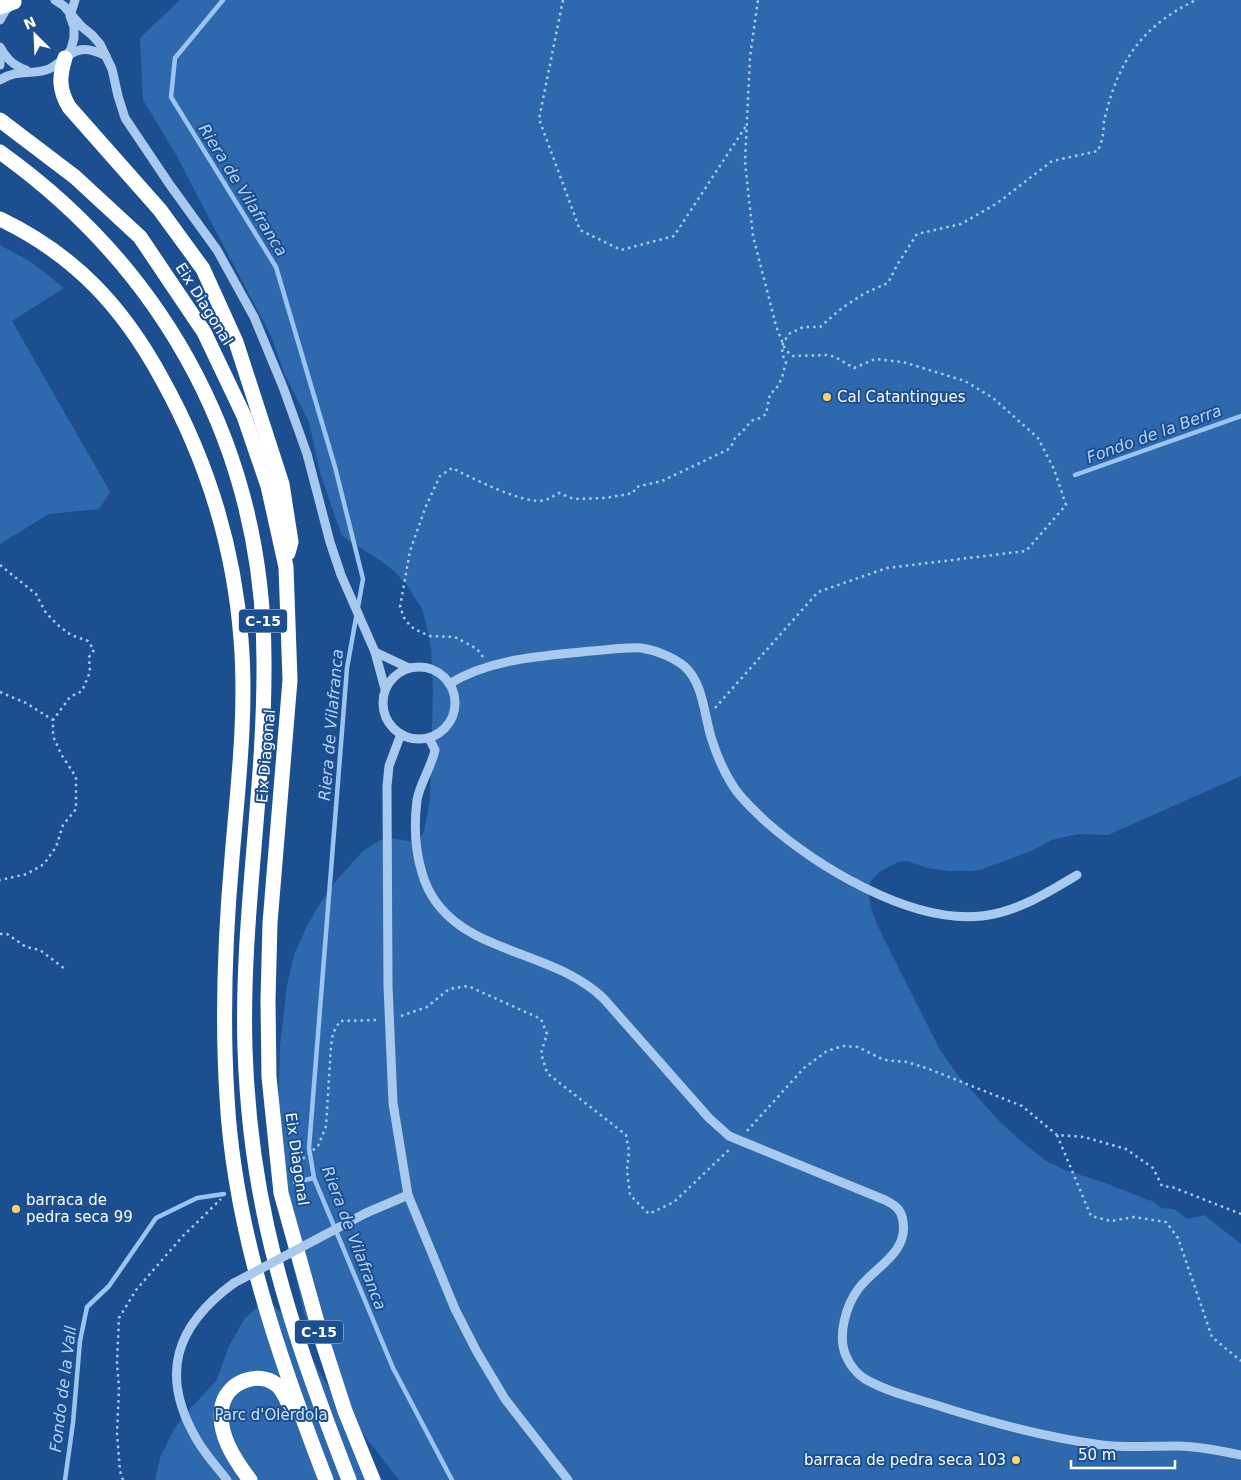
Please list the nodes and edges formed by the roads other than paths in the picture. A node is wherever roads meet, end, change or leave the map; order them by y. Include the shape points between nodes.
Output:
1 (55, 0) edge
2 (75, 0) edge
3 (10, 3) edge
4 (70, 16) junction
5 (0, 20) edge
6 (0, 47) edge
7 (106, 56) junction
8 (65, 58) junction
9 (0, 66) edge
10 (31, 71) junction
11 (0, 80) edge
12 (0, 120) edge
13 (0, 152) edge
14 (0, 219) edge
15 (286, 567) junction
16 (375, 652) junction
17 (409, 668) junction
18 (449, 684) junction
19 (385, 689) junction
20 (400, 734) junction
21 (429, 738) junction
22 (1077, 875) dead end
23 (408, 1195) junction
24 (1241, 1455) edge
25 (325, 1475) edge
26 (227, 1480) edge
27 (250, 1480) edge
28 (349, 1480) edge
29 (373, 1480) edge
30 (568, 1480) edge

1 - 4 street
2 - 4 street
3 - 5 street
4 - 7 street via 92,35
4 - 8 street via 74,38
6 - 9 street
6 - 10 street via 12,63
7 - 8 street via 88,50 73,52
7 - 16 street via 125,118 217,250 254,317 284,387 307,454 341,575
8 - 10 street via 44,71
8 - 15 highway via 60,81 69,107 160,210 203,270 236,342 282,484 290,542
10 - 11 street via 17,72
12 - 15 highway, Eix Diagonal / C-15 via 75,177 140,237 204,332 244,416 268,486
13 - 28 highway, Eix Diagonal / C-15 via 74,212 148,296 201,385 225,440 246,505 259,583 264,662 245,998 248,1102 262,1204 277,1268 303,1355
14 - 25 highway via 43,242 68,260 114,305 133,331 193,439 226,537 238,608 243,682 225,981 227,1102 240,1204 250,1248 289,1378
15 - 29 highway, Eix Diagonal / C-15 via 290,680 270,923 269,1076 281,1193 322,1340 345,1411
16 - 17 street
16 - 19 street
17 - 18 street via 434,670
17 - 19 street via 392,679
18 - 21 street via 454,693 452,718 445,728
18 - 22 street via 466,673 485,667 561,654 641,648 665,655 684,666 696,682 712,741 733,787 746,804 808,854 881,896 953,916 981,916 1009,910 1044,895
19 - 20 street via 383,708 387,720
20 - 21 street via 413,739
20 - 23 street via 389,766 387,786 390,1020 393,1102
21 - 24 street via 435,750 417,800 419,860 432,897 451,920 466,930 588,984 722,1131 738,1141 897,1206 904,1224 901,1243 859,1287 846,1316 843,1346 850,1363 864,1378 884,1388 956,1411 1048,1436 1103,1445 1140,1448 1179,1446
23 - 26 street, bridge via 234,1283 210,1301 191,1324 183,1340 177,1371 180,1400 198,1442
23 - 30 street via 455,1309 477,1352 506,1400
25 - 27 highway via 282,1390 270,1381 253,1378 230,1390 222,1405 229,1446

